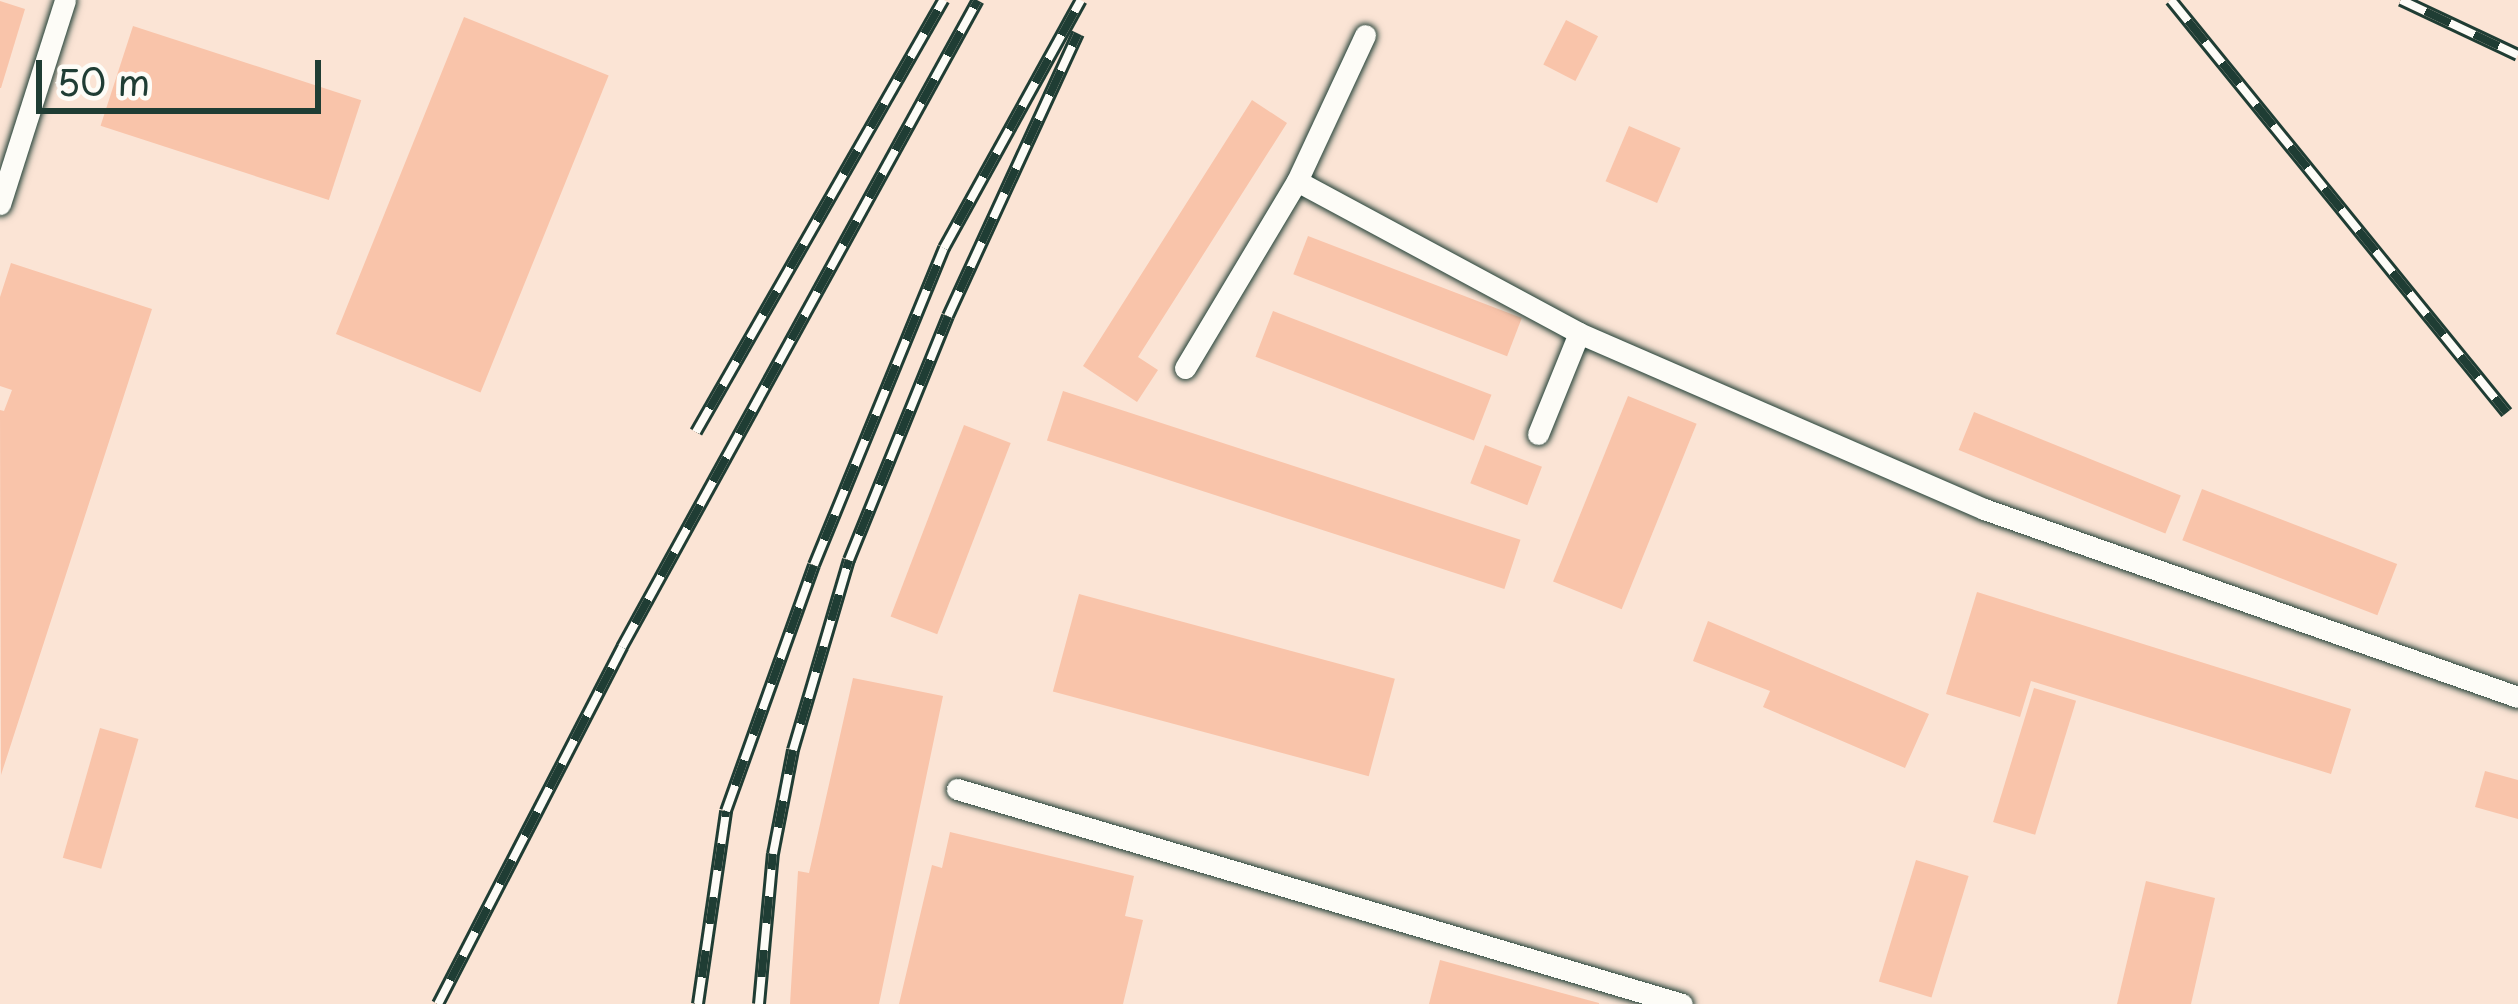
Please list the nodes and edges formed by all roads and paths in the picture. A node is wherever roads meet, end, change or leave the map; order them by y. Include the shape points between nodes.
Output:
1 (65, 0) edge
2 (1365, 34) dead end
3 (1297, 181) junction
4 (0, 204) edge
5 (1579, 333) junction
6 (1185, 368) dead end
7 (1538, 434) dead end
8 (2518, 697) edge
9 (957, 789) dead end
10 (1682, 1004) edge

1 - 4 lane
2 - 3 lane
3 - 5 lane
3 - 6 lane
5 - 7 lane
5 - 8 lane via 1984,509
9 - 10 lane

